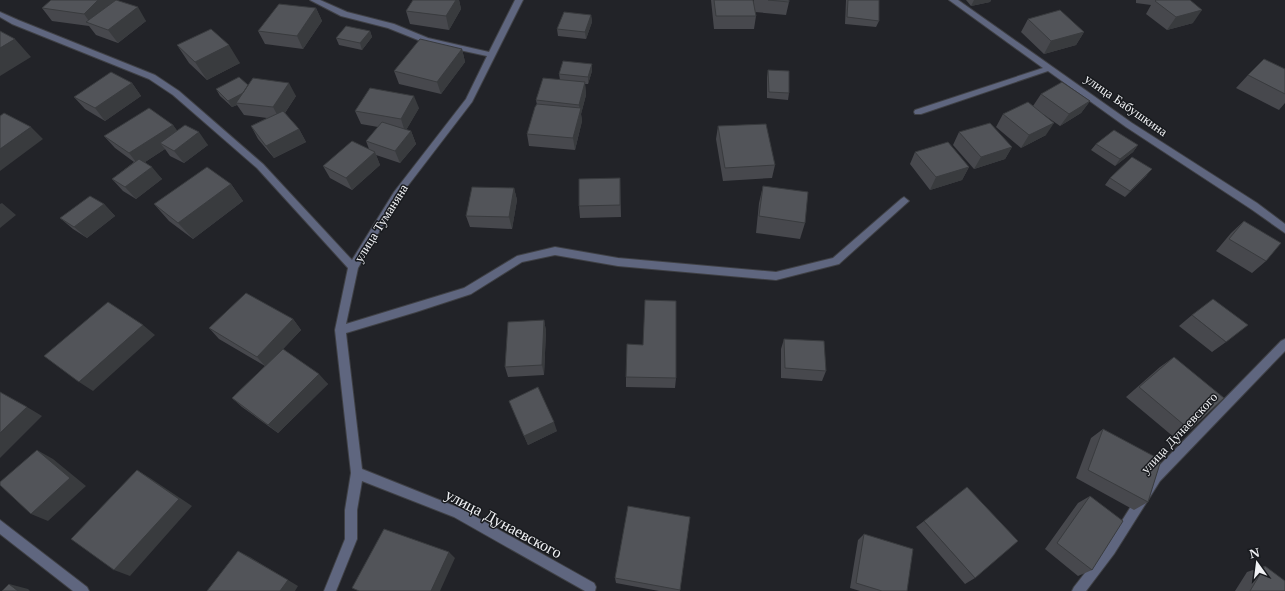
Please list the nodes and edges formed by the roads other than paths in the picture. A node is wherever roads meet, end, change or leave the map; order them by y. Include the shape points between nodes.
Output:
1 (314, 0) edge
2 (519, 0) edge
3 (953, 0) edge
4 (0, 14) edge
5 (492, 55) junction
6 (1050, 68) junction
7 (918, 112) dead end
8 (904, 202) dead end
9 (1285, 229) edge
10 (353, 267) junction
11 (340, 330) junction
12 (1285, 344) edge
13 (357, 473) junction
14 (0, 526) edge
15 (590, 587) dead end
16 (83, 591) edge
17 (330, 591) edge
18 (1078, 591) edge

1 - 5 street via 344,14 391,26 426,40
2 - 5 street, улица Туманяна
3 - 6 street, улица Бабушкина
4 - 10 street via 152,77 176,93 260,166
5 - 10 street, улица Туманяна via 469,100 397,194
6 - 7 street
6 - 9 street, улица Бабушкина via 1128,125 1254,206
8 - 11 street via 836,261 776,276 618,262 555,251 520,259 467,290
10 - 11 street, улица Туманяна
11 - 13 street, улица Туманяна
12 - 18 street, улица Дунаевского via 1156,476 1110,550
13 - 15 street, улица Дунаевского via 458,513
13 - 17 street, улица Туманяна via 351,510 351,539
14 - 16 street

